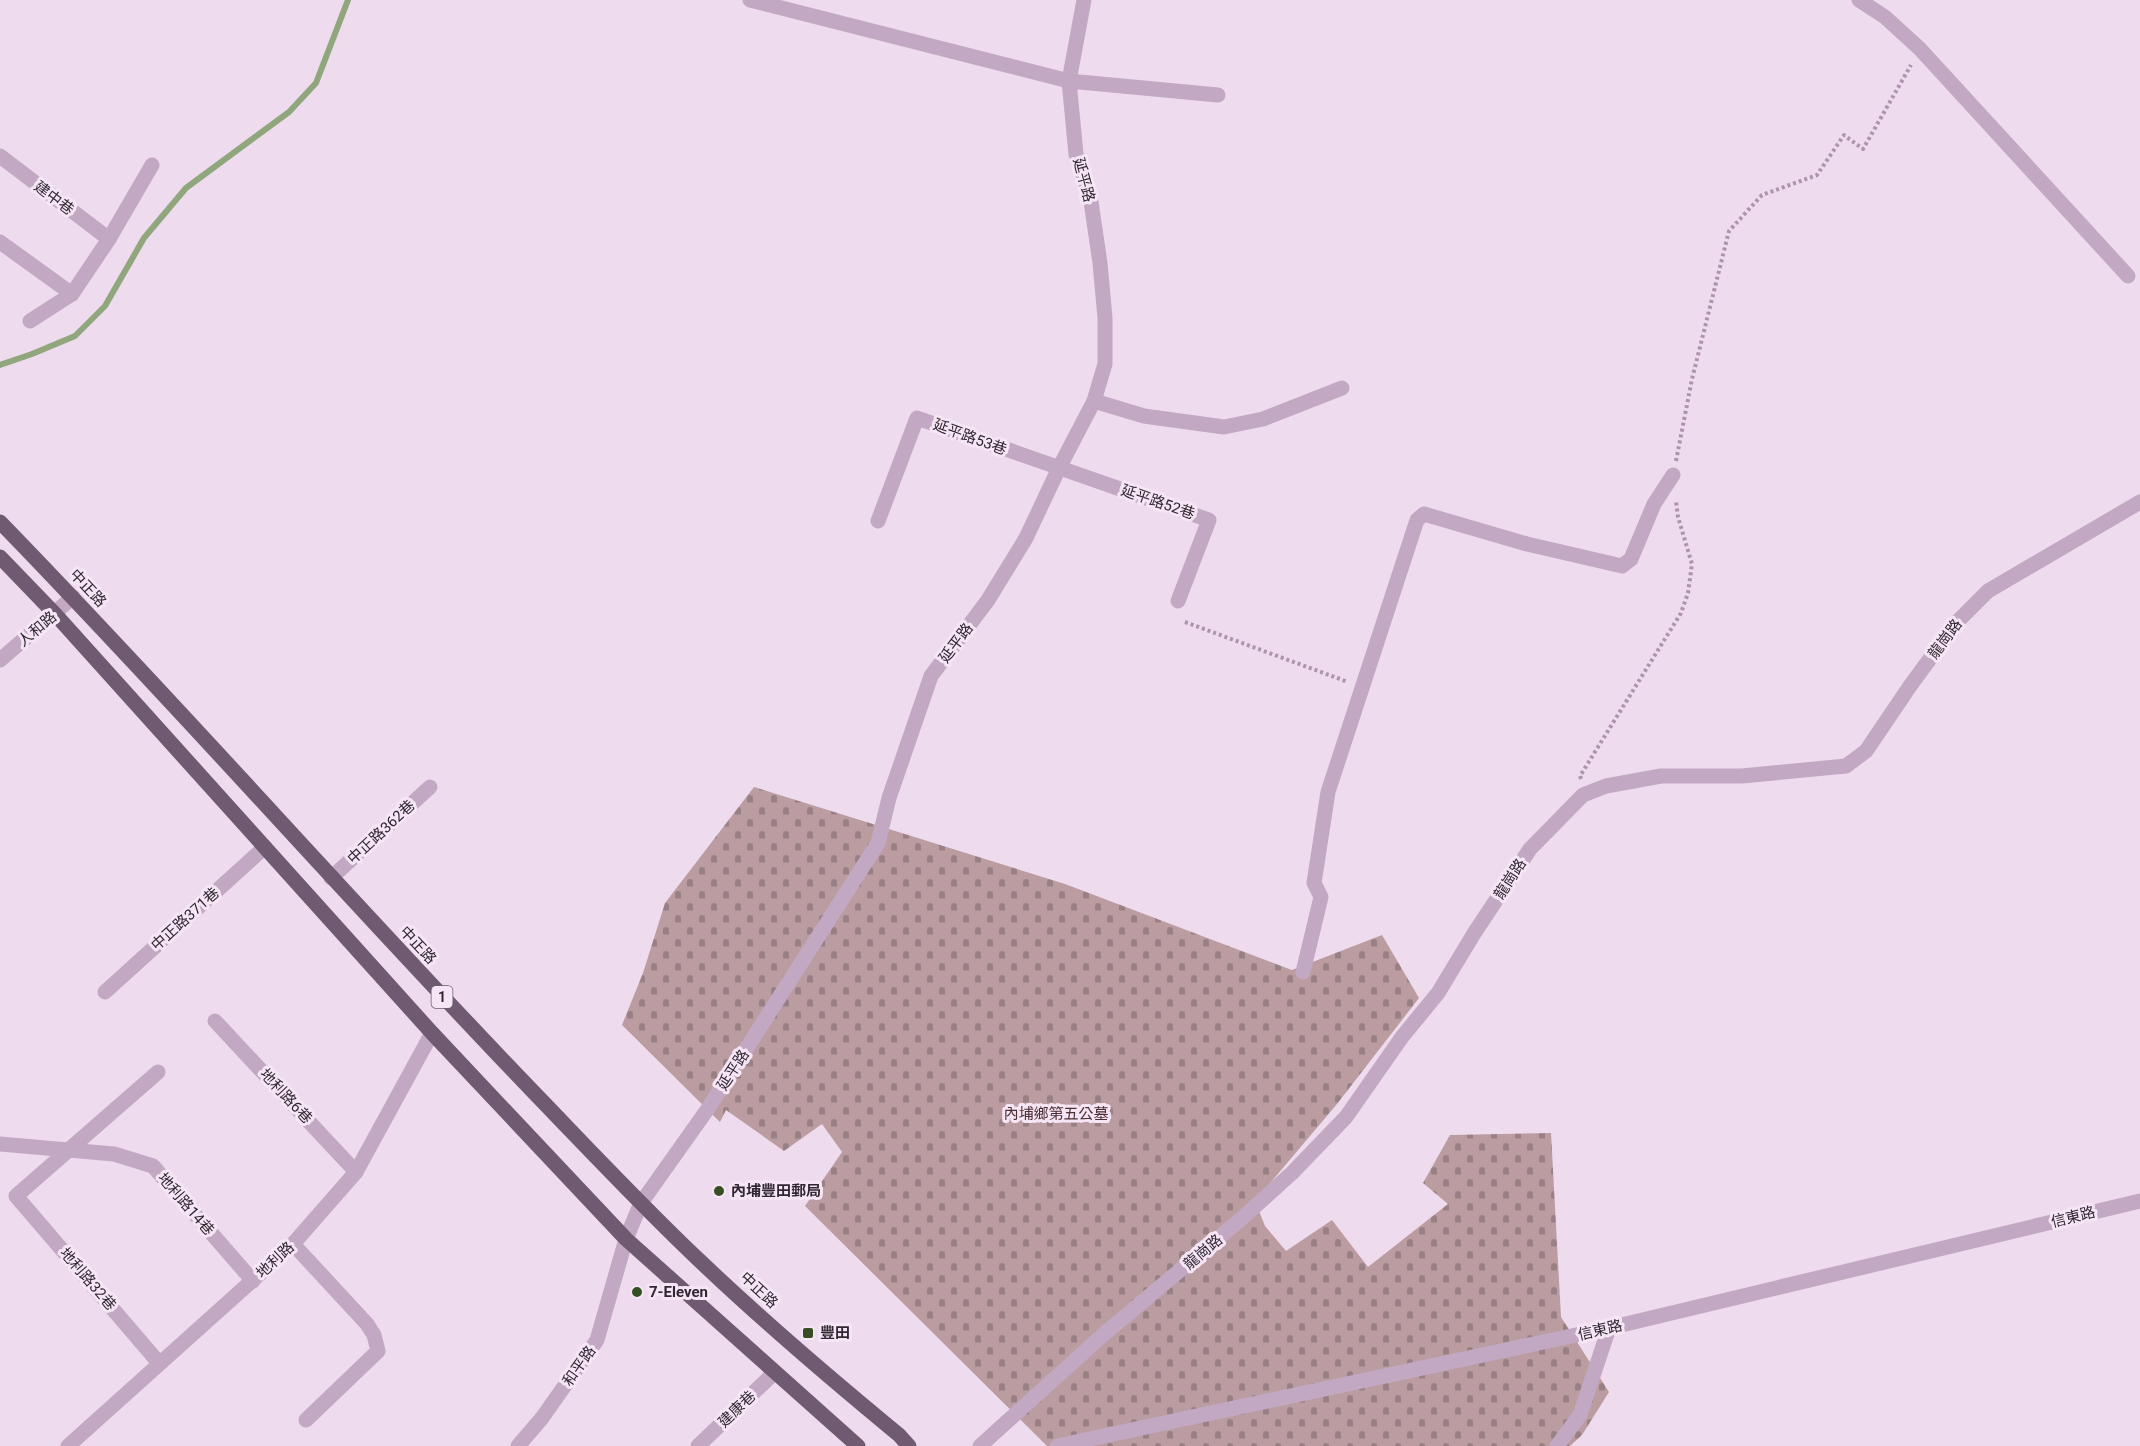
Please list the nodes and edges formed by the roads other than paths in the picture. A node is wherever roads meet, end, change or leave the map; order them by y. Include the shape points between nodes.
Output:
1 (750, 0) edge
2 (1084, 0) edge
3 (1859, 0) edge
4 (1069, 81) junction
5 (1218, 94) dead end
6 (0, 156) edge
7 (152, 165) dead end
8 (109, 239) junction
9 (0, 242) edge
10 (2128, 276) dead end
11 (72, 294) junction
12 (30, 321) dead end
13 (1342, 387) dead end
14 (1094, 401) junction
15 (1059, 468) junction
16 (1673, 475) road end
17 (2140, 502) edge
18 (878, 521) dead end
19 (0, 522) edge
20 (0, 557) edge
21 (73, 597) junction
22 (1178, 601) dead end
23 (55, 614) junction
24 (0, 660) edge
25 (430, 787) dead end
26 (265, 847) junction
27 (331, 878) junction
28 (1303, 972) dead end
29 (105, 992) dead end
30 (215, 1021) dead end
31 (432, 1033) junction
32 (158, 1072) dead end
33 (0, 1144) edge
34 (68, 1151) junction
35 (356, 1172) junction
36 (2140, 1201) edge
37 (641, 1203) junction
38 (626, 1239) junction
39 (293, 1244) junction
40 (253, 1281) junction
41 (1609, 1328) junction
42 (159, 1363) junction
43 (775, 1372) junction
44 (306, 1420) dead end
45 (68, 1446) edge
46 (518, 1446) edge
47 (698, 1446) edge
48 (858, 1446) edge
49 (909, 1446) edge
50 (980, 1446) edge
51 (1057, 1446) edge
52 (1557, 1446) edge

1 - 4 street
2 - 4 street, 延平路
3 - 10 street via 1885,17 1920,50
4 - 5 street
4 - 14 street, 延平路 via 1076,154 1090,195 1105,318 1105,364
6 - 8 street, 建中巷
7 - 8 street
8 - 11 street
9 - 11 street
11 - 12 street
13 - 14 street via 1263,419 1224,428 1144,416
14 - 15 street, 延平路
15 - 18 street, 延平路53巷 via 917,418
15 - 22 street, 延平路52巷 via 1209,520
15 - 37 street, 延平路 via 1026,538 994,590 931,676 889,798 878,843 707,1110
16 - 28 street via 1654,504 1631,559 1622,566 1424,514 1417,520 1328,792 1314,883 1321,897
17 - 50 street, 龍崗路 via 1988,591 1957,622 1866,752 1846,766 1742,776 1661,776 1606,786 1583,795 1530,849 1438,993 1346,1117 1241,1219 1104,1334
19 - 21 main road, 中正路 / 1
20 - 23 main road, 1
21 - 23 street, 人和路
21 - 27 main road, 中正路 / 1
23 - 24 street, 人和路
23 - 26 main road, 1
25 - 27 street, 中正路362巷
26 - 29 street, 中正路371巷
26 - 31 main road, 1
27 - 37 main road, 中正路 / 1
30 - 35 street, 地利路6巷
31 - 35 street, 地利路
31 - 38 main road, 1
32 - 34 street
33 - 34 street, 地利路14巷
34 - 40 street, 地利路14巷 via 114,1154 153,1166
34 - 42 street, 地利路32巷 via 16,1196
35 - 39 street, 地利路
36 - 41 street, 信東路
37 - 38 street, 延平路
37 - 49 main road, 中正路 / 1 via 806,1358
38 - 43 main road, 1
38 - 46 street, 和平路 via 597,1340
39 - 40 street, 地利路
39 - 44 street via 367,1324 378,1351
40 - 42 street, 地利路
41 - 51 street, 信東路
41 - 52 street via 1580,1415
42 - 45 street, 地利路
43 - 47 street, 建康巷
43 - 48 main road, 1

